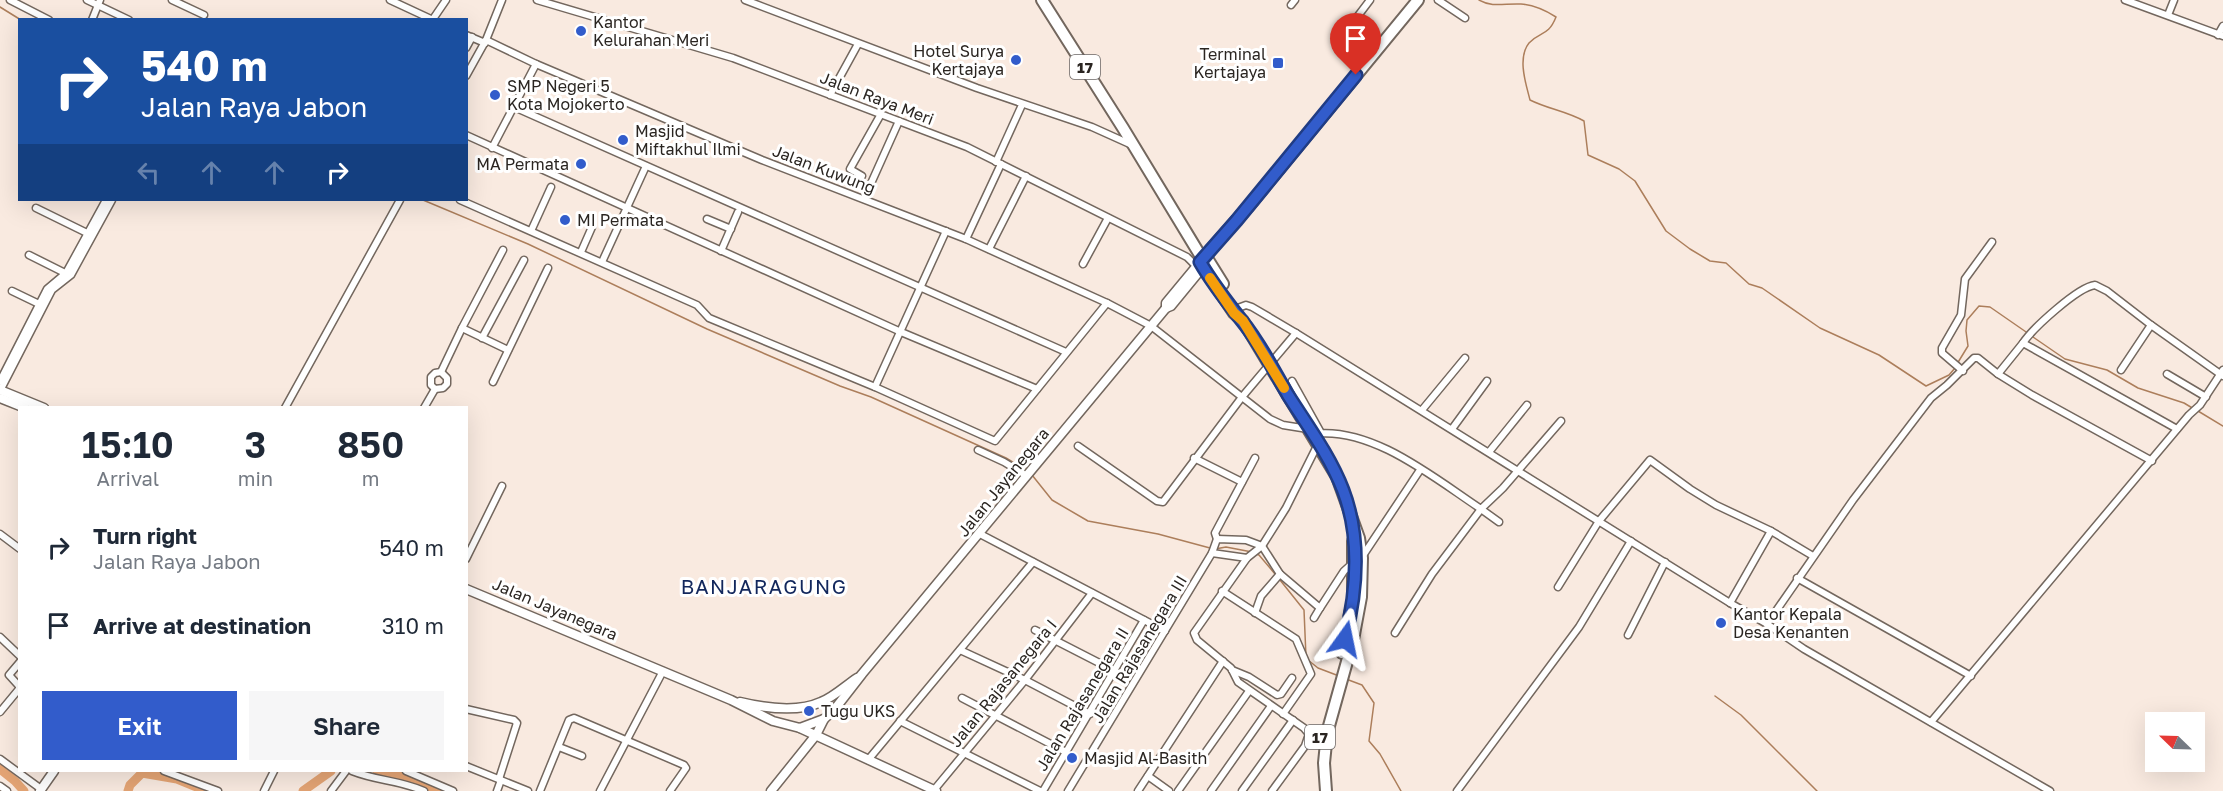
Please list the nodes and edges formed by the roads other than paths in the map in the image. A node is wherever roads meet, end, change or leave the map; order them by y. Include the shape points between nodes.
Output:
1 (10, 0) edge
2 (87, 0) edge
3 (172, 0) edge
4 (390, 0) edge
5 (446, 0) edge
6 (502, 0) edge
7 (537, 0) edge
8 (746, 0) edge
9 (1042, 0) edge
10 (1370, 0) edge
11 (1418, 0) edge
12 (1438, 0) edge
13 (2125, 0) edge
14 (2174, 0) edge
15 (99, 3) edge
16 (204, 15) dead end
17 (2168, 15) junction
18 (45, 18) edge
19 (93, 18) edge
20 (125, 18) edge
21 (431, 18) edge
22 (434, 18) edge
23 (1465, 18) dead end
24 (2223, 26) edge
25 (1345, 33) dead end
26 (2221, 35) edge
27 (469, 36) edge
28 (485, 42) junction
29 (858, 44) junction
30 (536, 64) junction
31 (468, 72) edge
32 (830, 95) junction
33 (514, 107) junction
34 (1021, 107) dead end
35 (881, 114) junction
36 (899, 121) junction
37 (468, 136) edge
38 (1133, 145) junction
39 (492, 148) junction
40 (999, 163) junction
41 (646, 166) junction
42 (862, 176) dead end
43 (1026, 176) junction
44 (551, 187) dead end
45 (864, 199) junction
46 (105, 201) edge
47 (111, 201) edge
48 (399, 201) edge
49 (462, 201) edge
50 (36, 208) dead end
51 (626, 208) junction
52 (738, 212) dead end
53 (1108, 218) junction
54 (707, 219) dead end
55 (592, 227) dead end
56 (730, 229) junction
57 (531, 231) junction
58 (946, 231) junction
59 (87, 233) junction
60 (966, 238) junction
61 (1992, 242) dead end
62 (989, 249) junction
63 (503, 250) dead end
64 (721, 251) junction
65 (581, 252) junction
66 (29, 255) dead end
67 (1203, 258) junction
68 (524, 260) dead end
69 (602, 262) junction
70 (1083, 264) dead end
71 (548, 268) dead end
72 (68, 274) junction
73 (920, 288) junction
74 (12, 291) dead end
75 (1107, 303) junction
76 (39, 304) junction
77 (1239, 308) junction
78 (1243, 321) junction
79 (2151, 325) junction
80 (1151, 326) junction
81 (462, 328) junction
82 (901, 332) junction
83 (1296, 333) junction
84 (2027, 337) junction
85 (482, 338) junction
86 (508, 350) junction
87 (1066, 352) junction
88 (1465, 358) dead end
89 (1270, 364) junction
90 (1959, 367) junction
91 (2121, 370) dead end
92 (441, 372) junction
93 (2222, 373) edge
94 (1998, 374) junction
95 (2167, 374) dead end
96 (0, 381) edge
97 (1292, 381) dead end
98 (1487, 381) dead end
99 (493, 382) dead end
100 (875, 387) junction
101 (435, 389) junction
102 (1037, 389) junction
103 (0, 390) edge
104 (1242, 397) junction
105 (0, 398) edge
106 (2206, 398) junction
107 (1527, 405) dead end
108 (19, 406) edge
109 (39, 406) edge
110 (286, 406) edge
111 (425, 406) edge
112 (1422, 410) junction
113 (1561, 421) dead end
114 (1452, 429) junction
115 (2177, 429) junction
116 (1316, 435) junction
117 (995, 443) junction
118 (1078, 446) dead end
119 (978, 450) dead end
120 (1489, 452) junction
121 (988, 453) junction
122 (1194, 458) junction
123 (1255, 458) dead end
124 (2152, 461) junction
125 (1420, 470) junction
126 (1518, 470) junction
127 (1027, 476) junction
128 (1242, 482) junction
129 (502, 486) dead end
130 (1481, 509) junction
131 (1498, 522) dead end
132 (1599, 522) junction
133 (1771, 531) junction
134 (0, 534) edge
135 (980, 534) junction
136 (1216, 541) junction
137 (1631, 541) junction
138 (18, 548) edge
139 (1212, 552) junction
140 (1254, 552) junction
141 (468, 555) edge
142 (1813, 556) junction
143 (1358, 559) junction
144 (1033, 562) junction
145 (1665, 562) junction
146 (1278, 577) junction
147 (1797, 578) junction
148 (1558, 587) dead end
149 (468, 590) edge
150 (1222, 591) junction
151 (1092, 593) junction
152 (1730, 603) junction
153 (1320, 608) junction
154 (1255, 613) junction
155 (1314, 618) dead end
156 (1144, 620) junction
157 (1767, 624) junction
158 (1035, 630) dead end
159 (1165, 631) junction
160 (1395, 633) dead end
161 (1628, 635) dead end
162 (0, 637) edge
163 (1055, 641) junction
164 (960, 650) junction
165 (18, 654) edge
166 (1223, 661) junction
167 (18, 664) edge
168 (1232, 670) junction
169 (663, 671) junction
170 (1115, 671) junction
171 (862, 674) junction
172 (1971, 676) junction
173 (1292, 678) dead end
174 (1025, 680) junction
175 (1336, 686) junction
176 (18, 688) edge
177 (18, 690) edge
178 (1250, 691) junction
179 (827, 698) junction
180 (962, 698) dead end
181 (731, 700) junction
182 (1271, 706) junction
183 (784, 708) junction
184 (468, 709) edge
185 (834, 710) junction
186 (0, 712) edge
187 (1090, 714) junction
188 (1283, 714) junction
189 (994, 716) junction
190 (824, 719) junction
191 (1293, 720) junction
192 (900, 721) junction
193 (1931, 722) junction
194 (782, 724) junction
195 (800, 728) junction
196 (816, 735) junction
197 (625, 740) junction
198 (559, 747) junction
199 (965, 752) junction
200 (1066, 752) junction
201 (582, 756) dead end
202 (0, 759) edge
203 (868, 760) junction
204 (468, 767) edge
205 (53, 772) edge
206 (167, 772) edge
207 (274, 772) edge
208 (345, 772) edge
209 (355, 772) edge
210 (1148, 776) junction
211 (500, 779) junction
212 (415, 783) edge
213 (0, 786) edge
214 (41, 790) edge
215 (930, 790) edge
216 (7, 791) edge
217 (218, 791) edge
218 (264, 791) edge
219 (331, 791) edge
220 (424, 791) edge
221 (453, 791) edge
222 (497, 791) edge
223 (528, 791) edge
224 (540, 791) edge
225 (600, 791) edge
226 (670, 791) edge
227 (771, 791) edge
228 (1041, 791) edge
229 (1068, 791) edge
230 (1138, 791) edge
231 (1169, 791) edge
232 (1178, 791) edge
233 (1211, 791) edge
234 (1242, 791) edge
235 (1272, 791) edge
236 (1319, 791) edge
237 (1326, 791) edge
238 (1457, 791) edge
239 (2050, 791) edge

1 - 18 street
2 - 15 street
3 - 16 street
4 - 21 street
5 - 22 street
6 - 28 street
7 - 32 street, Jalan Raya Meri via 723,54
8 - 29 street
9 - 38 highway, 17
10 - 25 street
11 - 67 highway
12 - 23 street
13 - 17 street
14 - 17 street
15 - 19 street
15 - 20 street
17 - 26 street
24 - 26 street
27 - 28 street, Jalan Kuwung
28 - 30 street, Jalan Kuwung
28 - 31 street
29 - 32 street
29 - 38 street via 1078,121
30 - 33 street
30 - 45 street, Jalan Kuwung
32 - 35 street, Jalan Raya Meri
33 - 39 street
33 - 41 street
34 - 40 street
35 - 36 street, Jalan Raya Meri
35 - 42 street via 850,169
36 - 40 street, Jalan Raya Meri
36 - 45 street
37 - 39 street
38 - 67 highway, 17
39 - 51 street
40 - 43 street, Jalan Raya Meri
40 - 60 street
41 - 51 street
41 - 73 street
43 - 53 street, Jalan Raya Meri
43 - 62 street
44 - 57 street
45 - 58 street, Jalan Kuwung
46 - 59 street
47 - 72 street
48 - 110 street
49 - 57 street
50 - 59 street
51 - 64 street
51 - 69 street
52 - 56 street
53 - 67 street, Jalan Raya Meri
53 - 70 street
54 - 56 street
55 - 65 street
56 - 64 street
57 - 65 street
58 - 60 street, Jalan Kuwung
58 - 73 street
59 - 72 street
60 - 62 street, Jalan Kuwung
61 - 90 street via 1965,279 1961,315 1942,348 1942,353
62 - 75 street, Jalan Kuwung
63 - 81 street
64 - 82 street
65 - 69 street
66 - 72 street
67 - 77 highway, 17
67 - 78 highway, 17 via 1234,313
67 - 80 main road, Jalan Jayanegara via 1171,306
68 - 85 street
69 - 100 street via 697,305 709,318
71 - 86 street
72 - 76 street via 49,286
72 - 103 street via 52,291
73 - 82 street
73 - 87 street
74 - 76 street
75 - 80 street, Jalan Kuwung
75 - 87 street
76 - 96 street
77 - 78 highway, 17
77 - 83 street via 1252,307
78 - 89 highway, 17
79 - 84 street via 2095,285 2084,289
79 - 91 street
79 - 93 street
80 - 104 street, Jalan Kuwung
80 - 127 main road, Jalan Jayanegara
81 - 85 street
81 - 92 street
82 - 100 street
82 - 102 street
83 - 89 street
83 - 112 street
84 - 94 street
84 - 115 street
85 - 86 street
86 - 99 street
87 - 102 street
88 - 112 street
89 - 104 street
89 - 116 highway, 17
90 - 94 street via 1976,357
90 - 142 street via 1931,398
92 - 101 street via 430,379
92 - 101 street via 446,375 447,384
93 - 106 street
94 - 124 street
95 - 106 street
97 - 116 street
98 - 114 street
100 - 117 street
101 - 111 street
102 - 117 street
103 - 109 main road
104 - 116 street, Jalan Kuwung via 1278,423
104 - 122 street
105 - 108 main road
106 - 115 street
107 - 120 street
112 - 114 street
113 - 126 street
114 - 120 street
115 - 124 street
116 - 125 street, Jalan Kuwung via 1367,440
116 - 140 street via 1286,508
116 - 143 highway, 17 via 1343,491
117 - 121 street
118 - 122 street via 1160,502 1166,500
119 - 121 street
120 - 126 street
121 - 127 street
122 - 128 street
123 - 128 street, Jalan Rajasanegara III
124 - 172 street
125 - 130 street, Jalan Kuwung
125 - 143 street
126 - 130 street
126 - 132 street
127 - 135 main road, Jalan Jayanegara
128 - 136 street, Jalan Rajasanegara III via 1215,533
129 - 141 street
130 - 131 street, Jalan Kuwung
130 - 160 street via 1432,574
132 - 133 street via 1652,460 1716,505
132 - 137 street
132 - 148 street
133 - 142 street
133 - 152 street
134 - 138 street
135 - 144 street
135 - 171 main road, Jalan Jayanegara
136 - 139 street, Jalan Rajasanegara III
136 - 140 street via 1246,540
137 - 145 street
137 - 238 street via 1579,627
139 - 140 street
139 - 159 street, Jalan Rajasanegara III
140 - 146 street
140 - 150 street
142 - 147 street
143 - 153 street via 1344,571
143 - 175 highway, 17
144 - 151 street
144 - 164 street
145 - 152 street
145 - 161 street
146 - 153 street
146 - 154 street via 1261,596
147 - 157 street
147 - 172 street
149 - 169 main road, Jalan Jayanegara
150 - 154 street
150 - 166 street via 1194,633
151 - 156 street
151 - 163 street, Jalan Rajasanegara I
152 - 157 street
153 - 155 street
154 - 188 street via 1296,639 1311,674
156 - 159 street
156 - 170 street, Jalan Rajasanegara II
157 - 193 street
158 - 163 street
159 - 229 street, Jalan Rajasanegara III
162 - 165 street
163 - 170 street
163 - 174 street, Jalan Rajasanegara I
164 - 174 street
164 - 192 street
166 - 168 street
166 - 210 street
167 - 176 street via 9,675
168 - 173 street via 1277,695
168 - 178 street via 1236,681
169 - 181 main road, Jalan Jayanegara
169 - 197 street
170 - 187 street, Jalan Rajasanegara II
171 - 179 main road, Jalan Jayanegara
171 - 185 main road, Jalan Jayanegara
172 - 193 street
174 - 187 street
174 - 189 street, Jalan Rajasanegara I
175 - 236 highway, 17 via 1318,747
175 - 237 highway, 17 via 1326,741
177 - 186 street
178 - 182 street
178 - 232 street
179 - 183 main road, Jalan Jayanegara via 820,703
179 - 185 main road
180 - 189 street
181 - 183 main road, Jalan Jayanegara
181 - 194 main road, Jalan Jayanegara
182 - 188 street
182 - 233 street
183 - 194 main road via 779,716
184 - 211 street via 517,723
185 - 190 main road, Jalan Jayanegara
187 - 200 street, Jalan Rajasanegara II
188 - 191 street
189 - 199 street, Jalan Rajasanegara I
189 - 200 street
190 - 195 main road, Jalan Jayanegara
190 - 196 main road
191 - 234 street
191 - 235 street via 1307,731 1309,738
192 - 199 street
192 - 203 street
193 - 239 street
194 - 195 main road, Jalan Jayanegara
195 - 196 main road
196 - 203 main road
196 - 227 main road
197 - 198 street via 572,718
197 - 225 street
197 - 226 street via 686,766
198 - 201 street
198 - 224 street
199 - 215 street, Jalan Rajasanegara I
199 - 228 street
200 - 228 street, Jalan Rajasanegara II
202 - 214 street
203 - 215 main road
204 - 211 street
205 - 214 main road
206 - 217 street
207 - 218 street
208 - 219 street
209 - 212 street via 373,779
210 - 230 street
210 - 231 street
211 - 222 street
211 - 223 street
212 - 220 street
212 - 221 street
213 - 216 street

